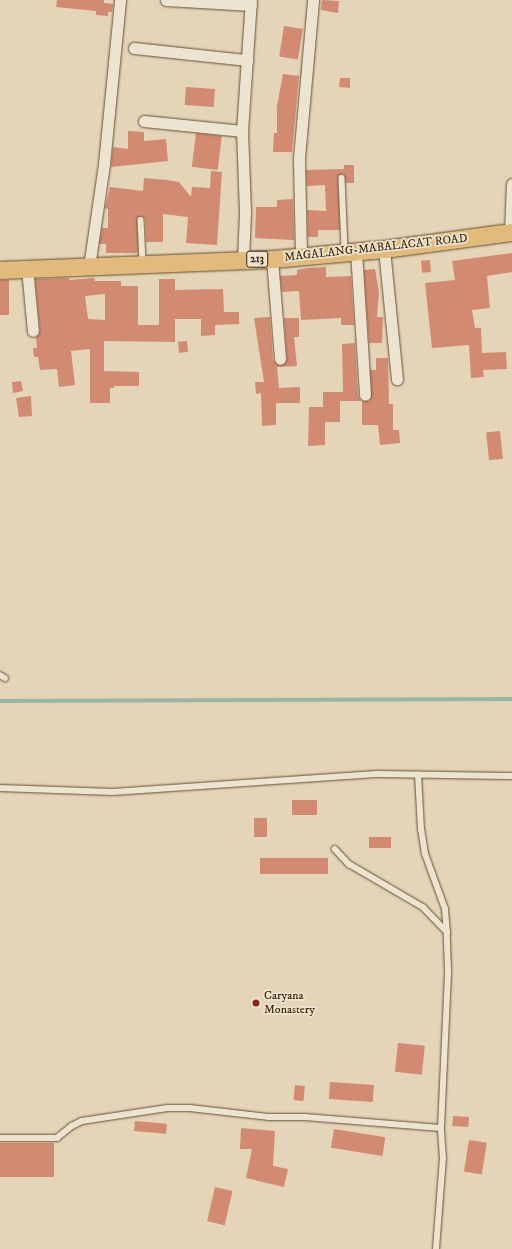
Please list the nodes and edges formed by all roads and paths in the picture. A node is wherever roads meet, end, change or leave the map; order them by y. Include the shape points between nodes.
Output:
1 (120, 0) edge
2 (166, 0) edge
3 (313, 0) edge
4 (251, 3) edge
5 (134, 48) dead end
6 (247, 60) junction
7 (144, 121) dead end
8 (242, 131) junction
9 (342, 178) dead end
10 (512, 187) edge
11 (141, 220) dead end
12 (511, 232) edge
13 (384, 249) junction
14 (351, 251) junction
15 (301, 256) junction
16 (272, 259) junction
17 (243, 260) junction
18 (143, 265) junction
19 (89, 267) junction
20 (27, 268) junction
21 (0, 270) edge
22 (32, 331) dead end
23 (280, 359) dead end
24 (397, 379) dead end
25 (365, 395) dead end
26 (418, 775) junction
27 (512, 776) edge
28 (0, 788) edge
29 (335, 849) dead end
30 (447, 932) junction
31 (441, 1128) junction
32 (0, 1138) edge
33 (436, 1249) edge

1 - 19 street via 104,164
2 - 4 street
3 - 15 street via 299,158
4 - 6 street
5 - 6 street
6 - 8 street
7 - 8 street
8 - 17 street via 245,212
9 - 14 lane
10 - 12 street
11 - 18 lane
12 - 13 main road, MAGALANG-MABALACAT ROAD / 213
13 - 14 main road, MAGALANG-MABALACAT ROAD / 213
13 - 24 street
14 - 15 main road, MAGALANG-MABALACAT ROAD / 213
14 - 25 street
15 - 16 main road, MAGALANG-MABALACAT ROAD / 213
16 - 17 main road, MAGALANG-MABALACAT ROAD / 213
16 - 23 street
17 - 18 main road, MAGALANG-MABALACAT ROAD / 213
18 - 19 main road, MAGALANG-MABALACAT ROAD / 213
19 - 20 main road, MAGALANG-MABALACAT ROAD / 213
20 - 21 main road, MAGALANG-MABALACAT ROAD / 213
20 - 22 street
26 - 27 lane
26 - 28 lane via 379,774 113,792
26 - 30 lane via 420,830 425,854 446,909
29 - 30 lane via 349,864 423,907
30 - 31 lane via 448,971
31 - 32 lane via 167,1108 82,1121 57,1138
31 - 33 lane via 443,1159

